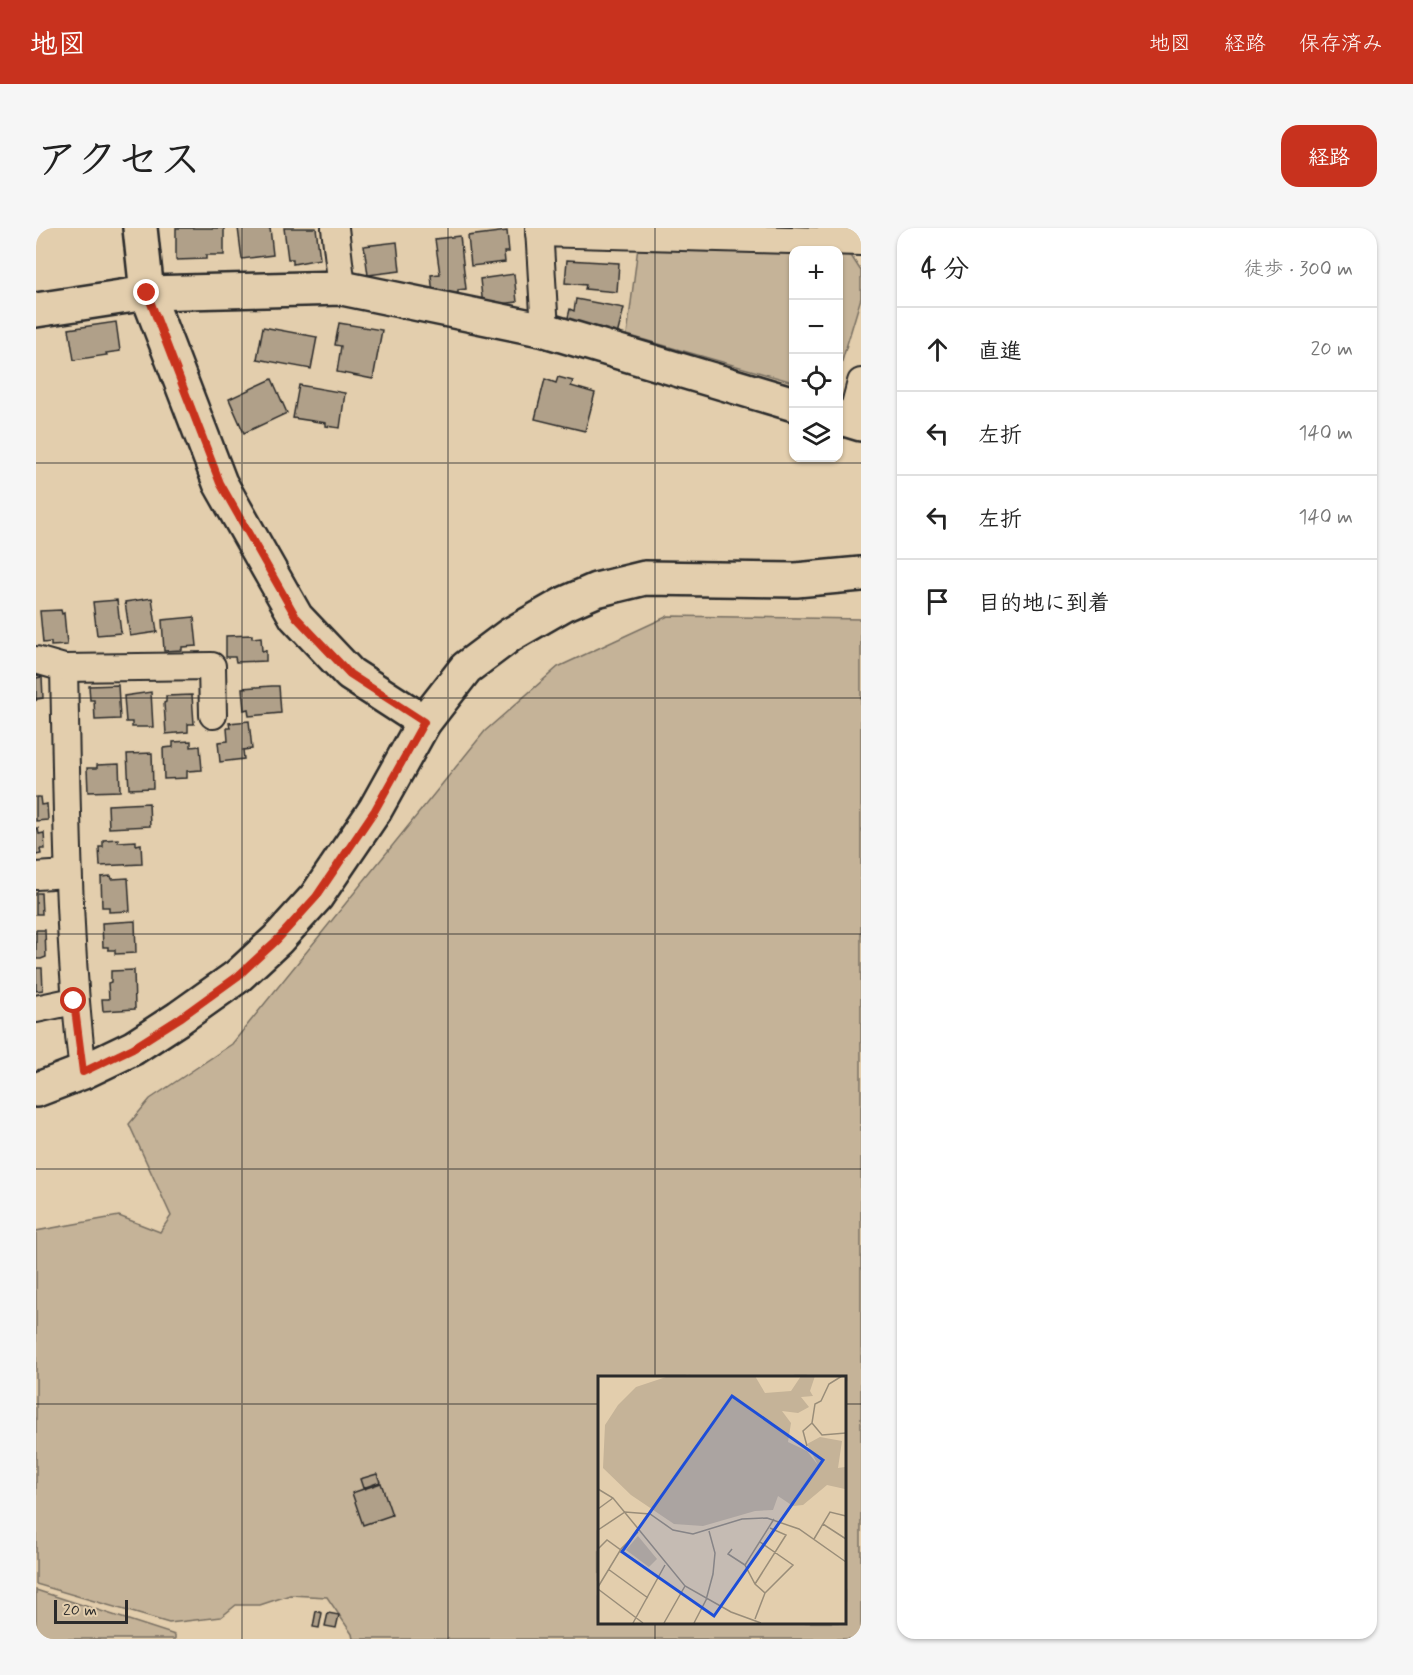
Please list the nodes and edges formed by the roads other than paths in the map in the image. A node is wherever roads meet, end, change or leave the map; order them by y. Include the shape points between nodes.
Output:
1 (140, 228) edge
2 (335, 228) edge
3 (539, 231) edge
4 (861, 242) edge
5 (342, 288) junction
6 (147, 293) junction
7 (36, 310) edge
8 (545, 330) junction
9 (861, 382) edge
10 (789, 403) edge
11 (850, 420) edge
12 (861, 574) edge
13 (36, 660) edge
14 (64, 668) junction
15 (213, 715) dead end
16 (424, 722) junction
17 (68, 874) junction
18 (36, 876) edge
19 (74, 1001) junction
20 (36, 1009) edge
21 (83, 1072) junction
22 (36, 1090) edge

1 - 6 street
2 - 5 street
3 - 4 street
3 - 8 street
5 - 6 street
5 - 8 street
6 - 7 street
6 - 16 street via 220,483 296,617 350,674
8 - 10 street
9 - 11 street
12 - 16 street via 796,580 645,578 596,590 510,635 466,668
13 - 14 street
14 - 15 street via 212,666
14 - 17 street
16 - 21 street via 375,810 316,897 277,940 238,976 180,1018 133,1048
17 - 18 street
17 - 19 street
19 - 20 street
19 - 21 street
21 - 22 street

